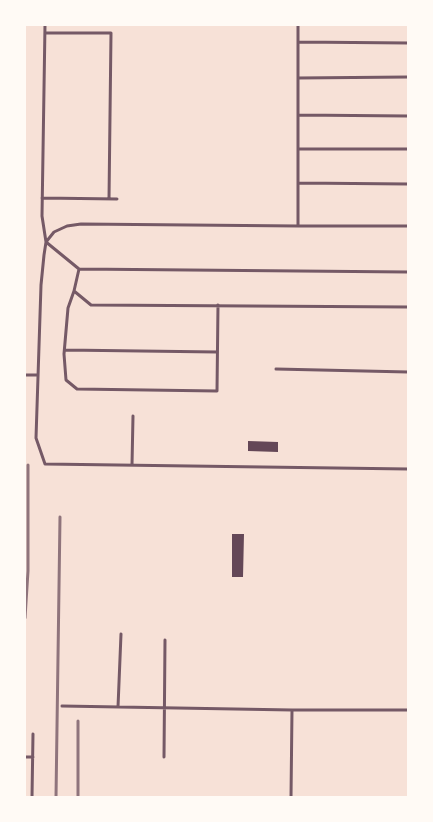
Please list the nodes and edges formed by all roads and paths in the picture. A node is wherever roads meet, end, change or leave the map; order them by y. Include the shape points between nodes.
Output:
1 (45, 25) edge
2 (298, 25) edge
3 (45, 33) junction
4 (298, 42) junction
5 (408, 44) edge
6 (408, 77) edge
7 (298, 78) junction
8 (298, 115) junction
9 (408, 116) edge
10 (298, 149) junction
11 (408, 149) edge
12 (298, 183) junction
13 (408, 184) edge
14 (42, 198) junction
15 (109, 199) junction
16 (117, 199) dead end
17 (298, 226) junction
18 (408, 226) edge
19 (46, 242) junction
20 (79, 269) junction
21 (408, 272) edge
22 (74, 291) junction
23 (218, 305) junction
24 (408, 307) edge
25 (65, 350) junction
26 (217, 352) junction
27 (276, 369) dead end
28 (408, 372) edge
29 (25, 375) edge
30 (38, 375) junction
31 (133, 416) dead end
32 (132, 465) junction
33 (408, 469) edge
34 (120, 634) dead end
35 (165, 640) dead end
36 (62, 706) dead end
37 (118, 707) junction
38 (165, 708) junction
39 (292, 710) junction
40 (408, 710) edge
41 (33, 734) dead end
42 (25, 757) edge
43 (33, 757) junction
44 (164, 757) dead end
45 (32, 797) edge
46 (291, 797) edge

1 - 3 lane
2 - 4 lane
3 - 14 lane
3 - 15 lane via 111,33
4 - 5 lane
4 - 7 lane
6 - 7 lane
7 - 8 lane
8 - 9 lane
8 - 10 lane
10 - 11 lane
10 - 12 lane
12 - 13 lane
12 - 17 lane
14 - 15 lane
14 - 19 lane
15 - 16 lane
17 - 18 lane
17 - 19 lane via 82,224 67,226 54,232
19 - 20 lane
19 - 30 lane via 41,285
20 - 21 lane
20 - 22 lane
22 - 23 lane via 91,305
22 - 25 lane via 68,308
23 - 24 lane
23 - 26 lane
25 - 26 lane
25 - 26 lane via 66,380 77,389 217,391
27 - 28 lane
29 - 30 lane
30 - 32 lane via 36,438 45,464
31 - 32 lane
32 - 33 lane
34 - 37 lane
35 - 38 lane
36 - 37 lane
37 - 38 lane
38 - 39 lane
38 - 44 lane
39 - 40 lane
39 - 46 lane
41 - 43 lane
42 - 43 lane
43 - 45 lane

